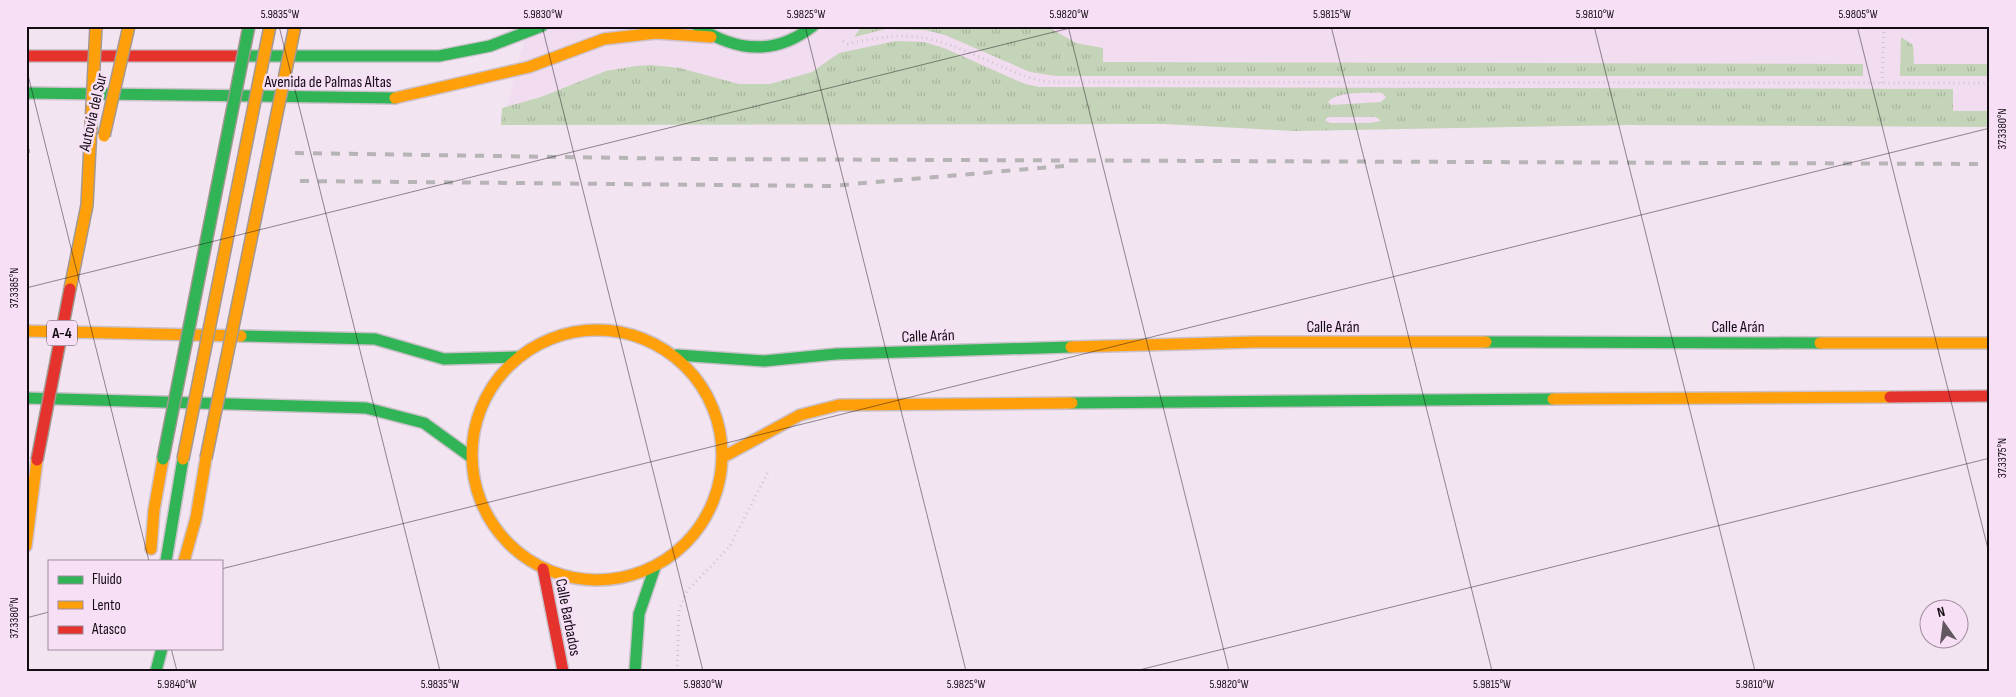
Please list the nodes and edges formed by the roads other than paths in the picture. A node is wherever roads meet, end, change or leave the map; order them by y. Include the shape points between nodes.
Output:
1 (96, 26) edge
2 (130, 26) edge
3 (248, 26) edge
4 (270, 26) edge
5 (295, 26) edge
6 (542, 26) edge
7 (697, 26) edge
8 (813, 26) edge
9 (710, 37) junction
10 (26, 56) edge
11 (26, 93) edge
12 (87, 205) junction
13 (26, 331) edge
14 (1990, 343) edge
15 (677, 355) junction
16 (517, 357) junction
17 (1990, 396) edge
18 (26, 398) edge
19 (725, 456) junction
20 (471, 457) junction
21 (26, 546) edge
22 (150, 560) edge
23 (166, 560) edge
24 (184, 560) edge
25 (655, 567) junction
26 (543, 569) junction
27 (152, 650) edge
28 (161, 650) edge
29 (149, 671) edge
30 (156, 671) edge
31 (562, 671) edge
32 (634, 671) edge

1 - 12 main road, bridge
2 - 12 main road, Autovía del Sur / A-4, bridge
3 - 22 main road, bridge via 163,459
4 - 23 main road, bridge via 183,459
5 - 24 main road, bridge
6 - 10 main road, Avenida de Palmas Altas via 490,46 439,56
7 - 9 main road
8 - 9 main road via 791,40 771,47 737,46
9 - 11 main road, Avenida de Palmas Altas via 656,33 604,39 529,68 392,99
12 - 21 main road, A-4, bridge via 38,460
13 - 16 main road via 375,339 444,359
14 - 15 main road, Calle Arán via 1255,342 836,354 764,361
15 - 16 main road via 626,331 568,331
15 - 19 main road via 713,400
16 - 20 main road via 492,385 476,419
17 - 19 main road via 839,405 800,415
18 - 20 main road via 366,408 424,423
19 - 25 main road via 716,501 691,540
20 - 26 main road via 480,503 506,542
25 - 26 main road via 600,581
25 - 32 main road via 639,614
26 - 31 main road, Calle Barbados
27 - 29 main road
28 - 30 main road

